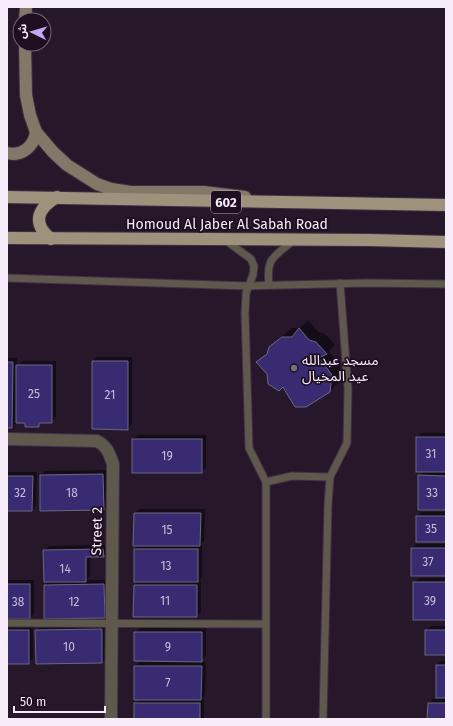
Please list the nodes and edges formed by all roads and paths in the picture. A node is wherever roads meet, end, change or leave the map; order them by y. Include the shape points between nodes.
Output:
1 (26, 52) edge
2 (36, 132) junction
3 (7, 153) edge
4 (7, 197) edge
5 (57, 197) junction
6 (274, 203) junction
7 (446, 205) edge
8 (7, 238) edge
9 (51, 239) junction
10 (225, 240) junction
11 (294, 240) junction
12 (446, 242) edge
13 (7, 278) edge
14 (340, 283) junction
15 (446, 284) edge
16 (269, 285) junction
17 (248, 286) junction
18 (7, 439) edge
19 (330, 477) junction
20 (266, 482) junction
21 (7, 623) edge
22 (112, 623) junction
23 (266, 624) junction
24 (111, 719) edge
25 (266, 719) edge
26 (323, 719) edge

1 - 2 street via 26,95
2 - 3 street via 35,140 26,151 19,154
2 - 6 street via 67,166 111,190 203,192
4 - 5 main road, Homoud Al Jaber Al Sabah Road / 602
5 - 6 main road, Homoud Al Jaber Al Sabah Road / 602
5 - 9 main road via 47,203 39,218 44,234
6 - 7 main road, Homoud Al Jaber Al Sabah Road / 602
8 - 9 main road, Homoud Al Jaber Al Sabah Road
9 - 10 main road, Homoud Al Jaber Al Sabah Road
10 - 11 main road, Homoud Al Jaber Al Sabah Road
10 - 17 lane via 251,259 254,266
11 - 12 main road, Homoud Al Jaber Al Sabah Road
11 - 16 lane via 273,258 268,266
13 - 17 lane
14 - 15 lane
14 - 16 lane
14 - 19 lane via 348,389 347,443
16 - 17 lane
17 - 20 lane via 246,320 249,448
18 - 22 street, Street 2 via 97,441 104,444 109,452 113,464
19 - 20 lane via 292,476
19 - 26 lane
20 - 23 lane
21 - 22 lane
22 - 23 lane
22 - 24 street, Street 2
23 - 25 lane

